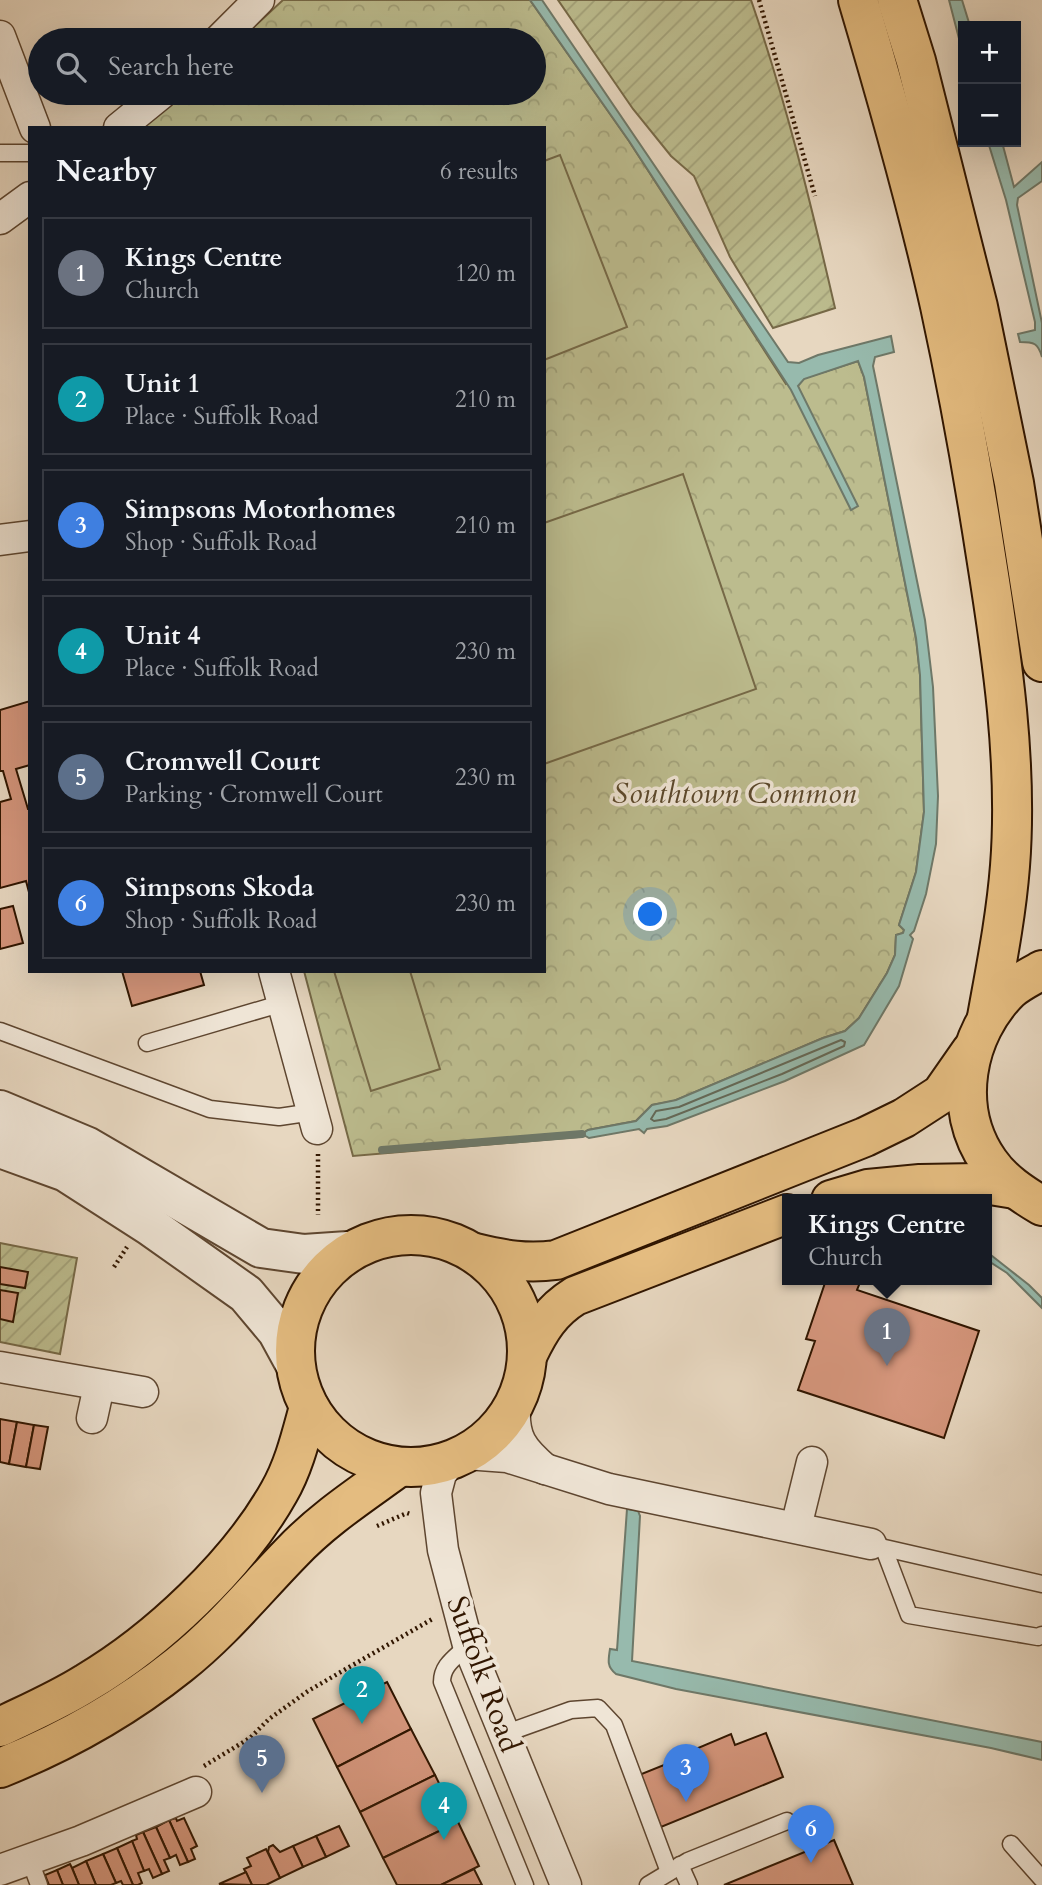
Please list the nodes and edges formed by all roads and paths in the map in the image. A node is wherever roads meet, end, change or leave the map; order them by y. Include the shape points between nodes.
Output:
1 (259, 0) edge
2 (759, 0) edge
3 (858, 0) edge
4 (897, 0) edge
5 (231, 28) edge
6 (0, 36) edge
7 (147, 105) edge
8 (34, 126) edge
9 (121, 126) edge
10 (0, 153) edge
11 (28, 153) edge
12 (815, 196) dead end
13 (28, 198) edge
14 (0, 219) edge
15 (28, 536) edge
16 (0, 540) edge
17 (1042, 662) edge
18 (1042, 970) edge
19 (275, 973) edge
20 (283, 1003) junction
21 (987, 1017) junction
22 (0, 1031) edge
23 (147, 1042) dead end
24 (971, 1051) junction
25 (0, 1110) edge
26 (315, 1120) junction
27 (0, 1148) edge
28 (851, 1194) edge
29 (1035, 1202) edge
30 (318, 1215) dead end
31 (782, 1216) edge
32 (348, 1251) junction
33 (124, 1252) dead end
34 (475, 1253) junction
35 (114, 1266) dead end
36 (528, 1354) junction
37 (295, 1364) junction
38 (0, 1367) edge
39 (99, 1386) junction
40 (143, 1392) dead end
41 (515, 1406) junction
42 (309, 1407) junction
43 (92, 1418) dead end
44 (459, 1457) junction
45 (812, 1462) dead end
46 (399, 1467) junction
47 (548, 1471) junction
48 (418, 1518) dead end
49 (796, 1527) junction
50 (374, 1528) dead end
51 (877, 1546) junction
52 (1042, 1584) edge
53 (438, 1615) dead end
54 (1042, 1635) edge
55 (468, 1645) junction
56 (0, 1727) edge
57 (504, 1734) junction
58 (0, 1768) edge
59 (194, 1786) joint
60 (788, 1821) dead end
61 (1011, 1844) dead end
62 (674, 1869) junction
63 (0, 1870) edge
64 (34, 1872) edge
65 (1042, 1879) edge
66 (525, 1885) edge
67 (566, 1885) edge
68 (648, 1885) edge
69 (689, 1885) edge

1 - 5 street
2 - 12 path
3 - 21 main road via 940,306 996,622 1012,794 1010,865
4 - 17 main road via 978,307 1014,483
6 - 8 street
7 - 9 street
10 - 11 lane
13 - 14 street
15 - 16 street
18 - 21 main road via 1012,989
19 - 20 street
20 - 23 lane
20 - 26 street
21 - 24 main road
22 - 26 lane via 210,1109
24 - 29 main road via 966,1089 972,1127 988,1161
24 - 34 main road via 941,1094 866,1137 556,1260 509,1262
25 - 32 street via 86,1146 261,1248 304,1254
26 - 30 path
27 - 37 street via 65,1172 246,1294 277,1331
28 - 29 main road via 978,1182
31 - 36 main road via 575,1296 541,1327
32 - 34 main road via 373,1238 410,1234 444,1239
32 - 37 main road via 323,1275 305,1302 296,1332
33 - 35 path
34 - 36 main road via 504,1280 523,1315
36 - 41 main road
37 - 42 main road
38 - 39 street
39 - 40 street
39 - 43 street
41 - 44 main road via 494,1433
41 - 47 street via 518,1438
42 - 46 main road via 325,1430 346,1448
42 - 56 main road via 279,1492 239,1550 202,1590 154,1634 87,1683
44 - 46 main road via 426,1467
44 - 47 street via 508,1457
44 - 55 street, Suffolk Road via 441,1474 436,1493 443,1550
45 - 49 street
46 - 58 main road via 319,1525 232,1618 180,1665 107,1717
47 - 49 street via 609,1489
48 - 50 path via 407,1513
49 - 51 street
51 - 52 lane
51 - 54 lane via 909,1615
53 - 59 path via 308,1690 269,1718
55 - 57 street, Suffolk Road
55 - 66 lane via 442,1672 442,1682
57 - 62 lane via 571,1710 598,1708 614,1725
57 - 67 street, Suffolk Road
59 - 64 street via 81,1840
60 - 62 lane
61 - 65 lane
62 - 68 lane
62 - 69 lane
63 - 64 street

